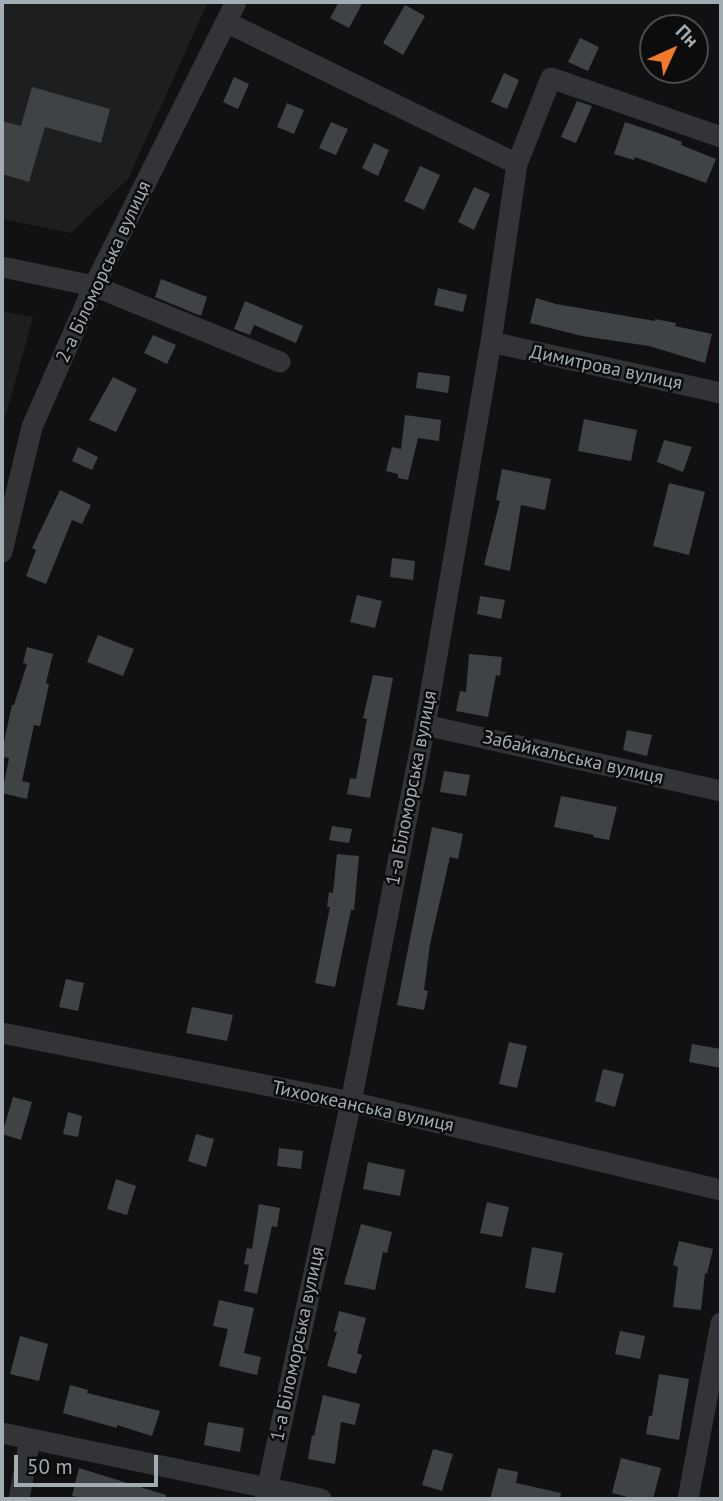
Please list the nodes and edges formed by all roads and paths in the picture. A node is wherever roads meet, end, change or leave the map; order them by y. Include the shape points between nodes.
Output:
1 (236, 2) edge
2 (226, 22) junction
3 (721, 137) edge
4 (517, 164) junction
5 (2, 267) edge
6 (94, 286) junction
7 (491, 342) junction
8 (280, 362) dead end
9 (721, 393) edge
10 (2, 552) edge
11 (425, 725) junction
12 (721, 791) edge
13 (2, 1033) edge
14 (351, 1102) junction
15 (721, 1191) edge
16 (721, 1323) edge
17 (2, 1433) edge
18 (30, 1439) junction
19 (266, 1493) edge
20 (19, 1499) edge
21 (321, 1499) edge
22 (688, 1499) edge

1 - 2 street, 2-а Біломорська вулиця
2 - 4 street
2 - 6 street, 2-а Біломорська вулиця
3 - 4 street, 1-а Біломорська вулиця via 551,78
4 - 7 street, 1-а Біломорська вулиця
5 - 6 street
6 - 8 street
6 - 10 street, 2-а Біломорська вулиця via 32,427
7 - 9 street, Димитрова вулиця
7 - 11 street, 1-а Біломорська вулиця
11 - 12 street, Забайкальська вулиця
11 - 14 street, 1-а Біломорська вулиця
13 - 14 street, Тихоокеанська вулиця
14 - 15 street, Тихоокеанська вулиця
14 - 19 street, 1-а Біломорська вулиця
16 - 22 street
17 - 18 street
18 - 19 street
18 - 20 street
19 - 21 street

